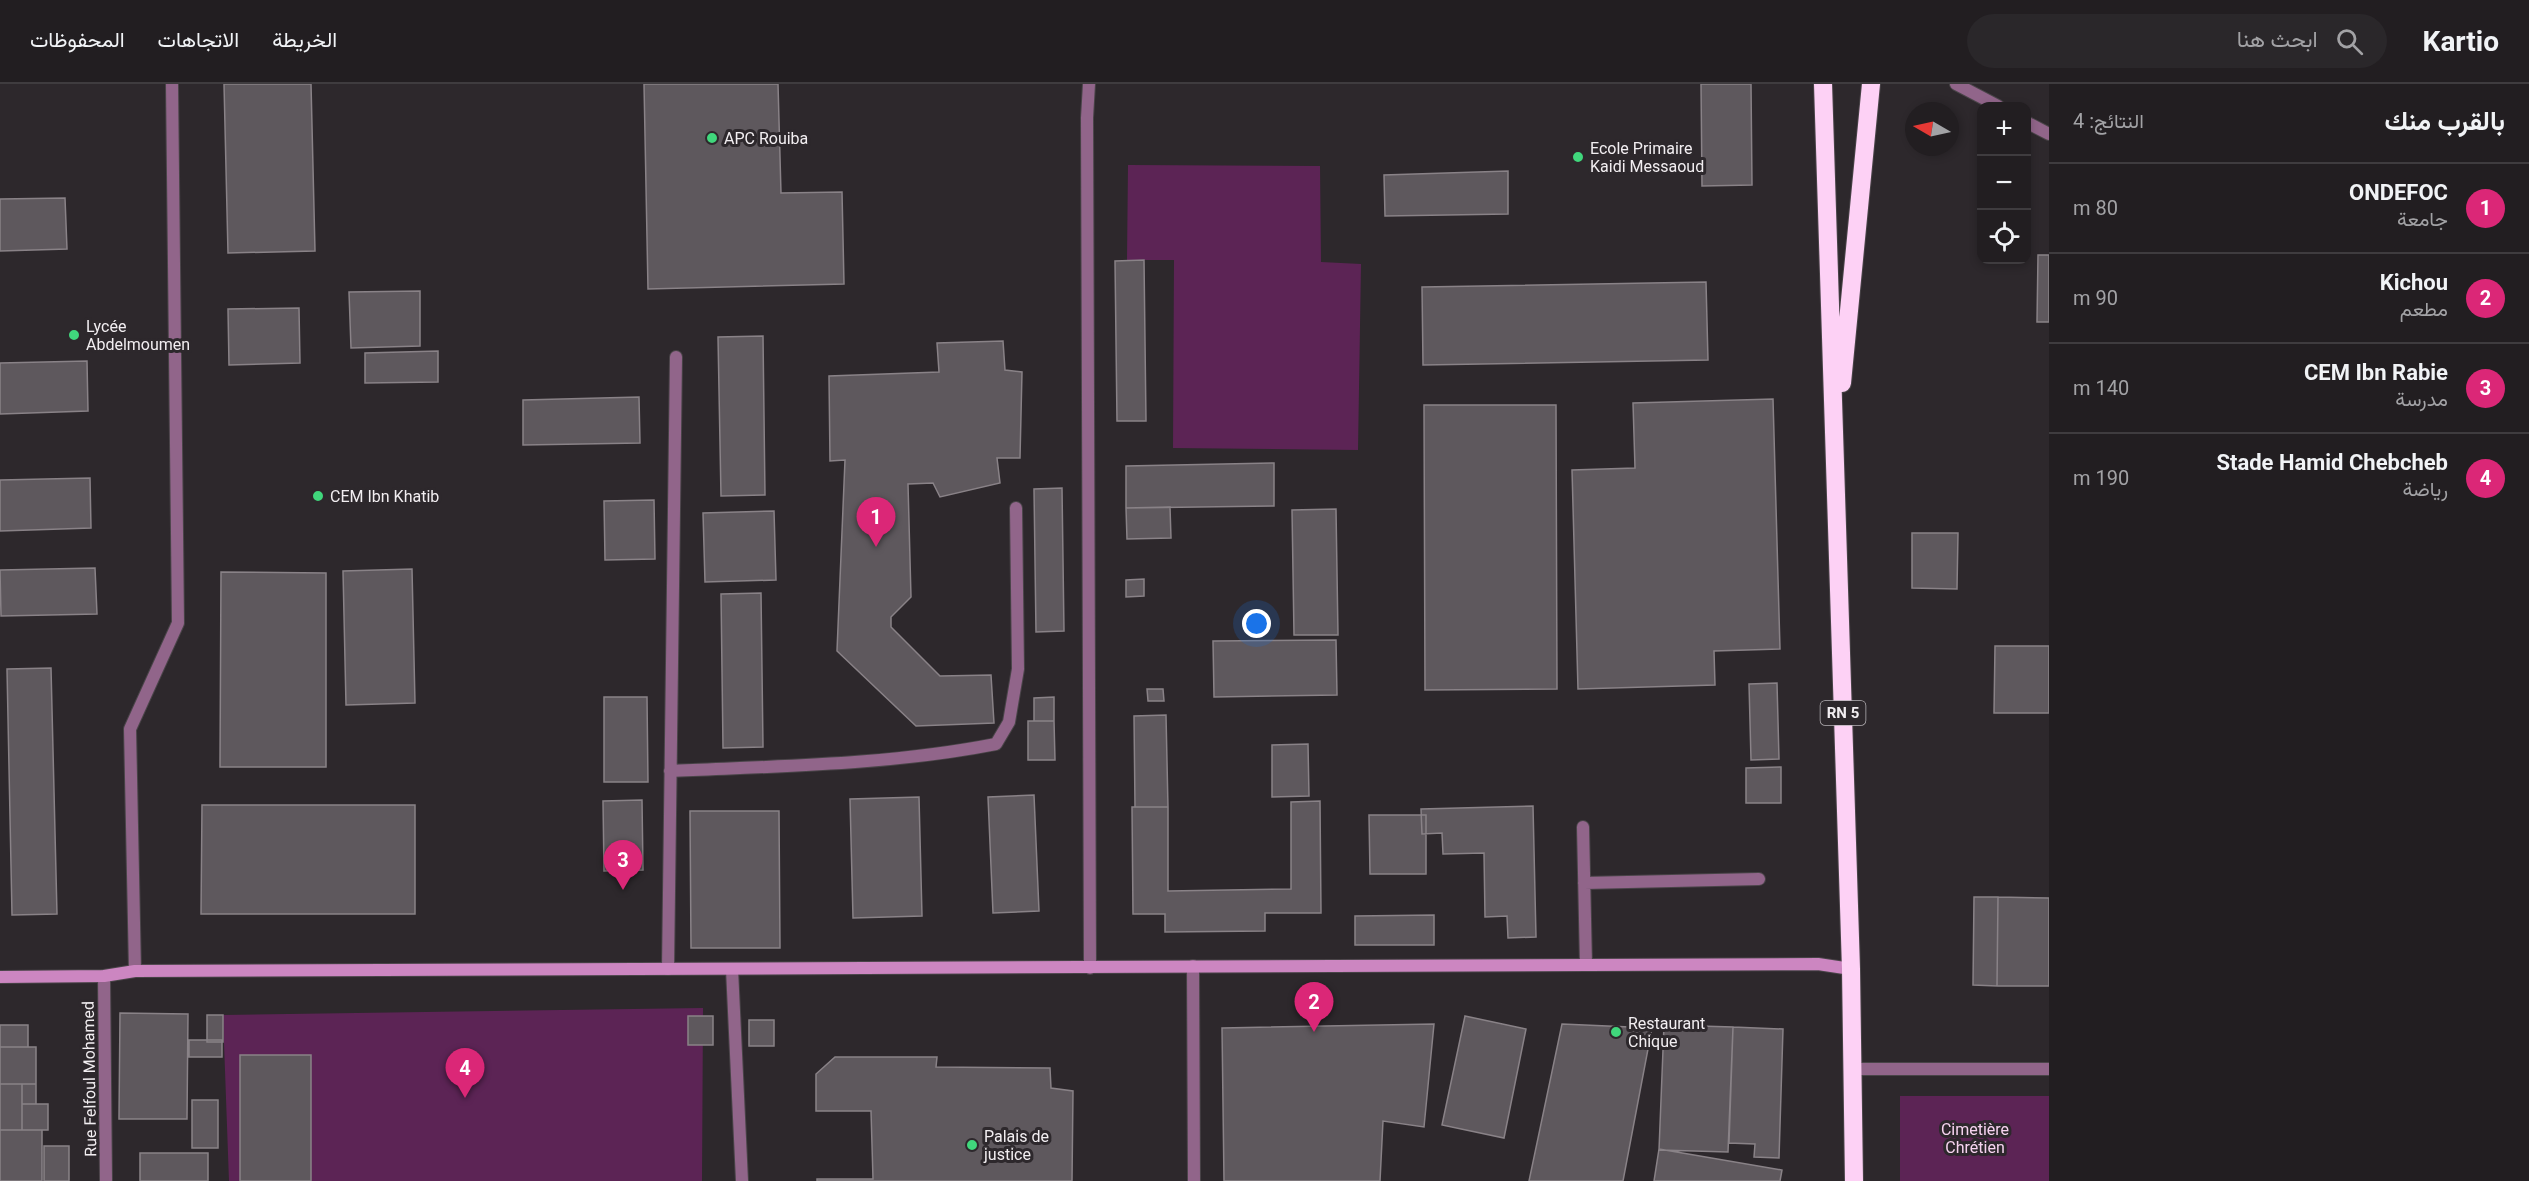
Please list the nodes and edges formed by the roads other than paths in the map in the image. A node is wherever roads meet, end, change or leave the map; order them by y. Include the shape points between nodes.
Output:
1 (172, 84) edge
2 (1089, 84) edge
3 (1822, 84) edge
4 (1871, 84) edge
5 (1956, 84) edge
6 (1990, 102) edge
7 (2031, 125) edge
8 (2049, 134) edge
9 (676, 357) dead end
10 (1834, 456) junction
11 (1016, 508) dead end
12 (670, 771) junction
13 (1583, 827) dead end
14 (1759, 879) dead end
15 (1584, 884) junction
16 (1586, 965) junction
17 (1192, 966) junction
18 (1090, 968) junction
19 (668, 969) junction
20 (732, 969) junction
21 (1851, 969) junction
22 (135, 971) junction
23 (104, 976) junction
24 (0, 977) edge
25 (1852, 1069) junction
26 (2049, 1070) edge
27 (106, 1181) edge
28 (742, 1181) edge
29 (1194, 1181) edge
30 (1854, 1181) edge

1 - 22 street via 178,623 130,729
2 - 18 street
3 - 10 highway, RN 5
4 - 10 highway, RN 5
5 - 6 street
7 - 8 street
9 - 12 street
10 - 21 highway, RN 5
11 - 12 street via 1018,669 1009,722 996,744 900,758
12 - 19 street
13 - 15 street
14 - 15 street
15 - 16 street
16 - 17 main road
16 - 21 main road via 1818,964
17 - 18 main road
17 - 29 street
18 - 20 main road
19 - 20 main road
19 - 22 main road
20 - 28 street
21 - 25 highway, RN 5
22 - 23 main road
23 - 24 main road
23 - 27 street, Rue Felfoul Mohamed
25 - 26 street
25 - 30 highway, RN 5

